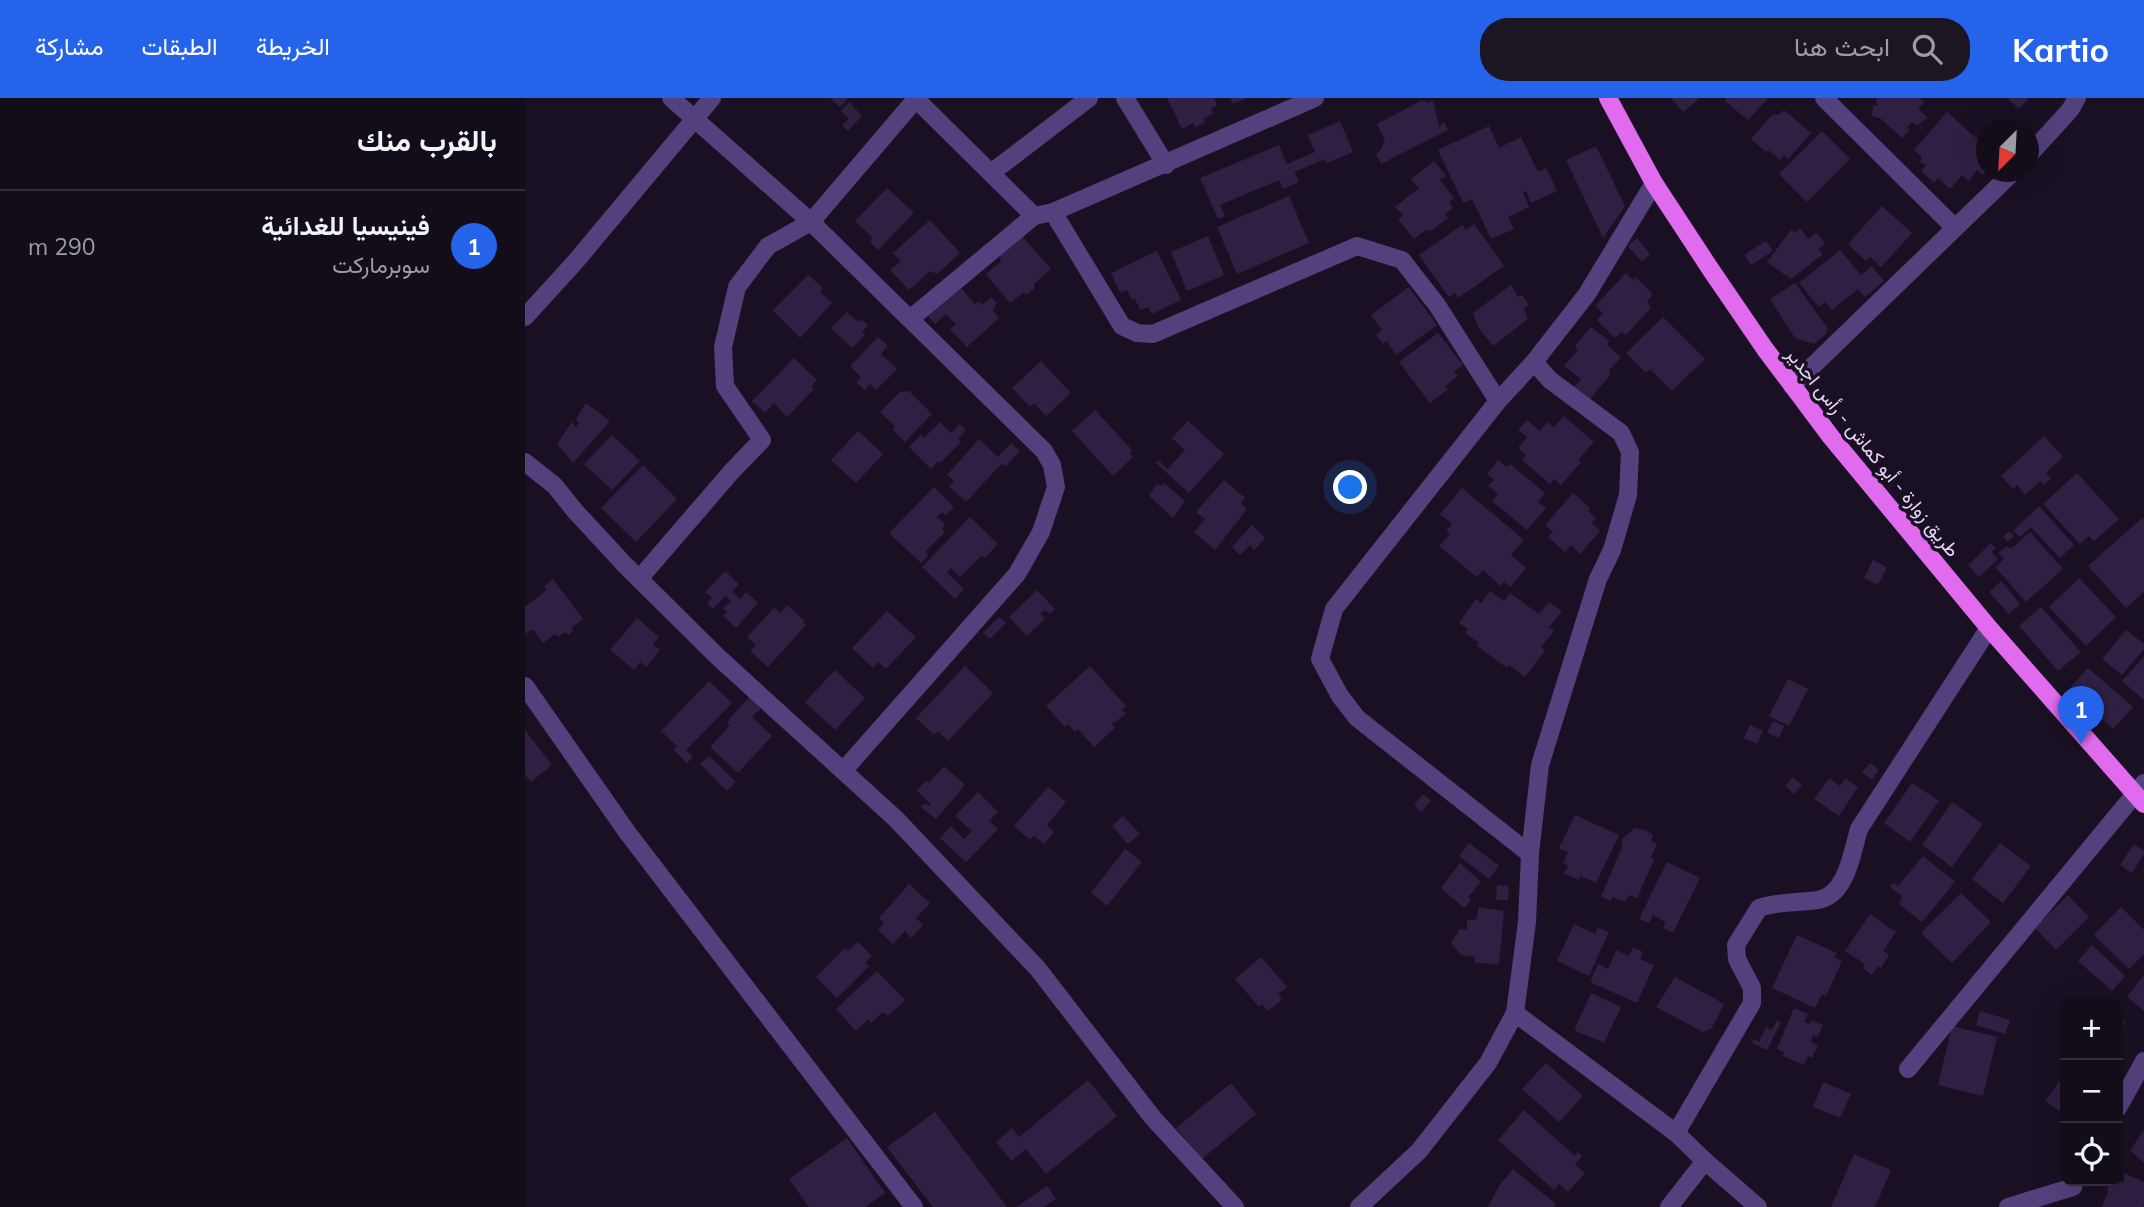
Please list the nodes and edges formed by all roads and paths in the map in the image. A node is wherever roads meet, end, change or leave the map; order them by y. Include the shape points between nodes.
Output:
1 (671, 98) edge
2 (712, 98) edge
3 (917, 98) edge
4 (1125, 98) edge
5 (1315, 98) edge
6 (1608, 98) edge
7 (1824, 98) edge
8 (2077, 98) edge
9 (1078, 101) edge
10 (694, 118) junction
11 (2039, 143) edge
12 (1166, 165) junction
13 (991, 173) junction
14 (2003, 182) edge
15 (1654, 183) junction
16 (1053, 212) junction
17 (1034, 216) junction
18 (811, 222) junction
19 (1955, 228) junction
20 (525, 317) edge
21 (910, 319) junction
22 (1534, 362) junction
23 (1792, 386) junction
24 (1498, 401) junction
25 (525, 462) edge
26 (639, 579) junction
27 (1989, 628) junction
28 (525, 686) edge
29 (843, 771) junction
30 (2141, 793) edge
31 (1530, 854) junction
32 (1515, 1013) junction
33 (2144, 1061) edge
34 (1908, 1069) dead end
35 (2123, 1099) edge
36 (1676, 1133) junction
37 (1705, 1161) junction
38 (2069, 1186) edge
39 (2074, 1186) edge
40 (914, 1207) edge
41 (1235, 1207) edge
42 (1359, 1207) edge
43 (1669, 1207) edge
44 (1758, 1207) edge
45 (2008, 1207) edge
46 (2063, 1207) edge

1 - 10 street
2 - 10 street
3 - 13 street
3 - 18 street
4 - 12 street
5 - 12 street
6 - 15 main road, طريق زوارة - أبو كماش - رأس اجدير
7 - 19 street
8 - 11 street
9 - 13 street
10 - 18 street
10 - 20 street
12 - 16 street
13 - 17 street
14 - 19 street
15 - 22 street via 1587,294
15 - 23 main road, طريق زوارة - أبو كماش - رأس اجدير
16 - 17 street
16 - 24 street via 1122,326 1137,333 1153,334 1357,246 1402,260 1437,305
17 - 21 street
18 - 21 street
18 - 26 street via 768,246 737,287 723,347 725,386 762,440
19 - 23 street
21 - 29 street via 1044,451 1056,487 1041,532 1017,574
22 - 24 street
22 - 31 street via 1550,380 1621,433 1630,452 1630,471 1612,550 1598,579 1540,765
23 - 27 main road, طريق زوارة - أبو كماش - رأس اجدير
24 - 31 street via 1334,609 1320,659 1357,718
25 - 26 street via 555,486
26 - 29 street
27 - 30 main road, طريق زوارة - أبو كماش - رأس اجدير
27 - 36 street via 1859,829 1836,892 1821,900 1759,908 1737,945 1737,959 1752,988 1752,1003
28 - 40 street via 627,832
29 - 41 street via 896,819 1038,969 1153,1118
30 - 34 street
31 - 32 street
32 - 36 street
32 - 42 street via 1488,1063 1419,1151
33 - 35 street
36 - 37 street
37 - 43 street
37 - 44 street
38 - 45 street
39 - 46 street

